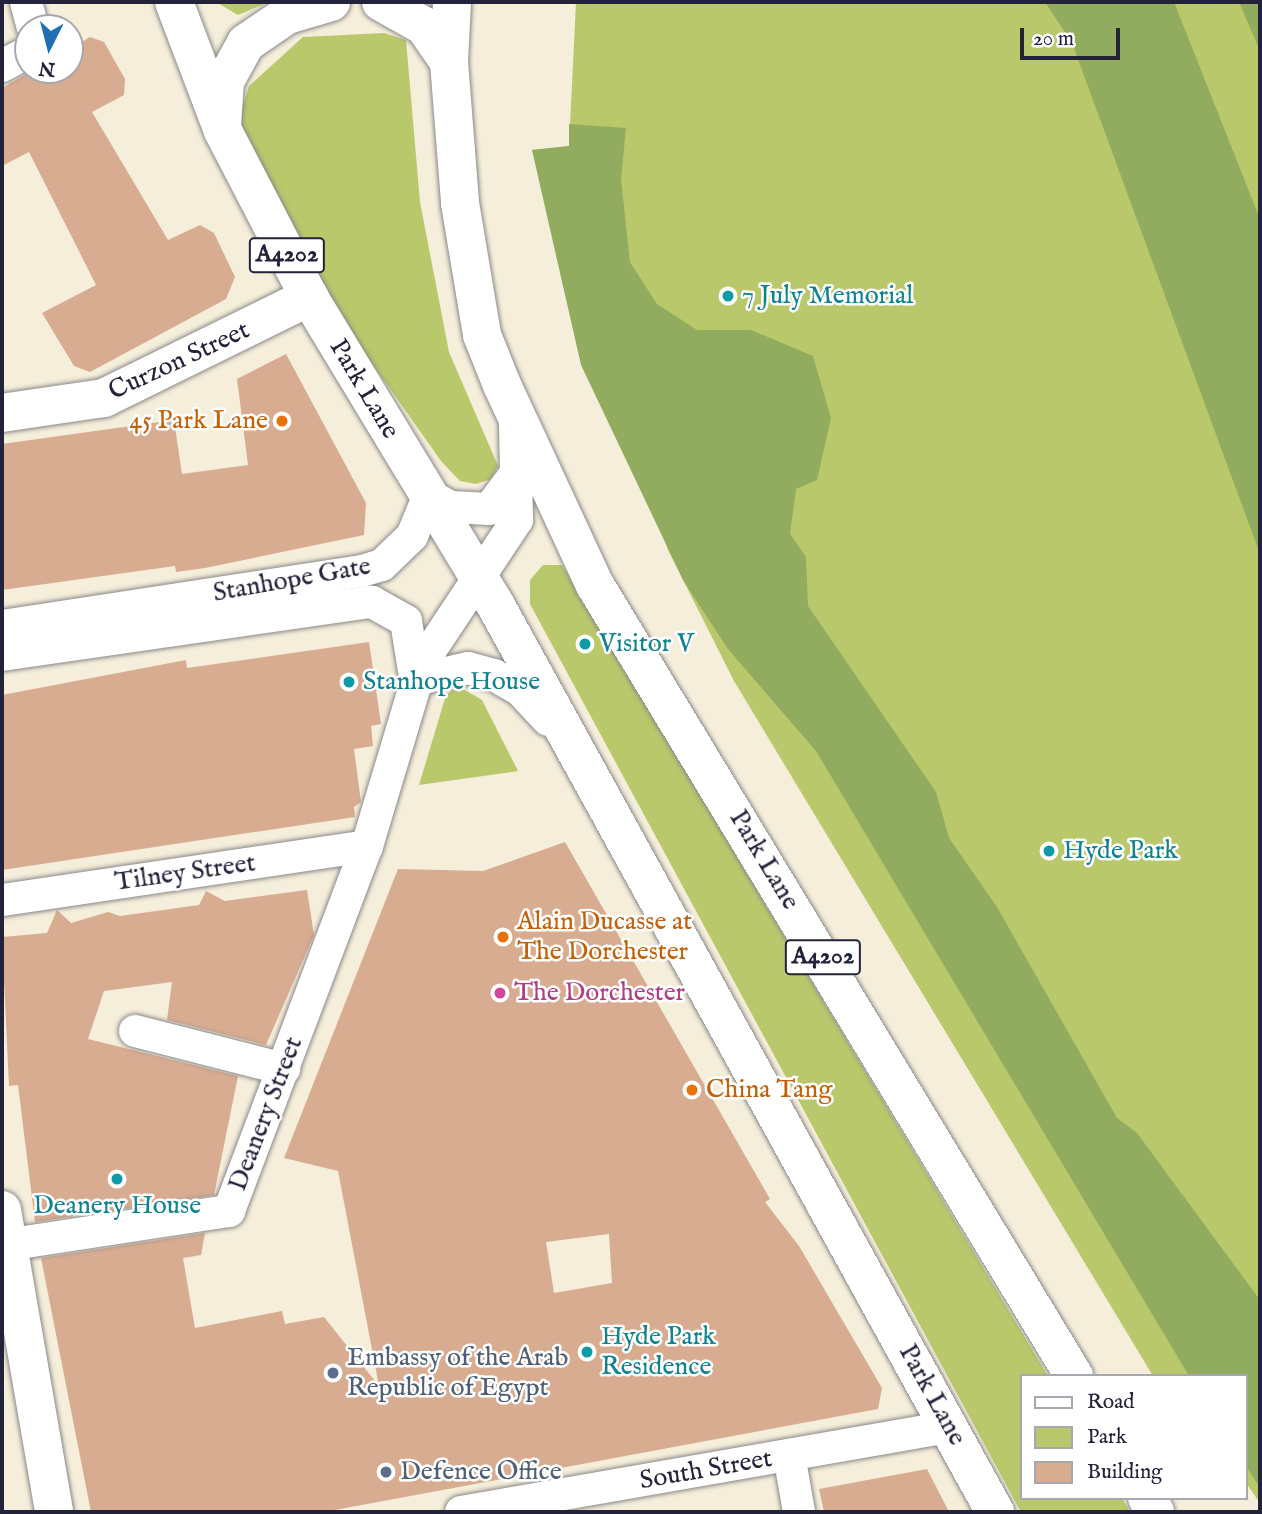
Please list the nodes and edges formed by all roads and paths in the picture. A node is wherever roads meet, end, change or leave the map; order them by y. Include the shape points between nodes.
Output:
1 (174, 2) edge
2 (331, 2) edge
3 (381, 2) edge
4 (452, 2) edge
5 (449, 62) junction
6 (223, 131) junction
7 (309, 297) junction
8 (513, 409) junction
9 (2, 413) edge
10 (519, 469) junction
11 (429, 495) junction
12 (480, 579) junction
13 (2, 626) edge
14 (2, 655) edge
15 (415, 680) junction
16 (581, 764) junction
17 (367, 846) junction
18 (2, 900) edge
19 (135, 1031) dead end
20 (284, 1069) junction
21 (4, 1232) edge
22 (1073, 1374) edge
23 (950, 1427) junction
24 (789, 1455) junction
25 (543, 1505) edge
26 (54, 1512) edge
27 (461, 1512) edge
28 (799, 1512) edge
29 (995, 1512) edge

1 - 6 main road, Park Lane / A4202
2 - 6 main road, A4202 via 287,15 246,43 225,81
3 - 5 main road, A4202 via 424,26
4 - 5 main road, Park Lane / A4202
5 - 8 main road, Park Lane / A4202 via 476,307
6 - 7 main road, Park Lane / A4202
7 - 9 main road, Curzon Street via 104,398
7 - 11 main road, Park Lane / A4202
8 - 10 street, Park Lane
8 - 22 main road, Park Lane / A4202 via 595,584
10 - 11 street via 489,509 451,507
10 - 12 street via 517,520
11 - 12 main road, Park Lane / A4202
11 - 13 street, Stanhope Gate via 412,536 382,565
12 - 15 street
12 - 16 main road, Park Lane / A4202
14 - 15 street, Stanhope Gate via 372,602 406,621
15 - 16 street, Park Lane via 468,668 494,675 538,706
15 - 17 street
16 - 23 main road, Park Lane / A4202
17 - 18 street, Tilney Street
17 - 20 street, Deanery Street
19 - 20 street
20 - 21 street, Deanery Street via 229,1211
21 - 26 main road
23 - 24 street, South Street
23 - 29 main road, Park Lane / A4202
24 - 25 street, South Street
24 - 28 street
25 - 27 street, South Street

